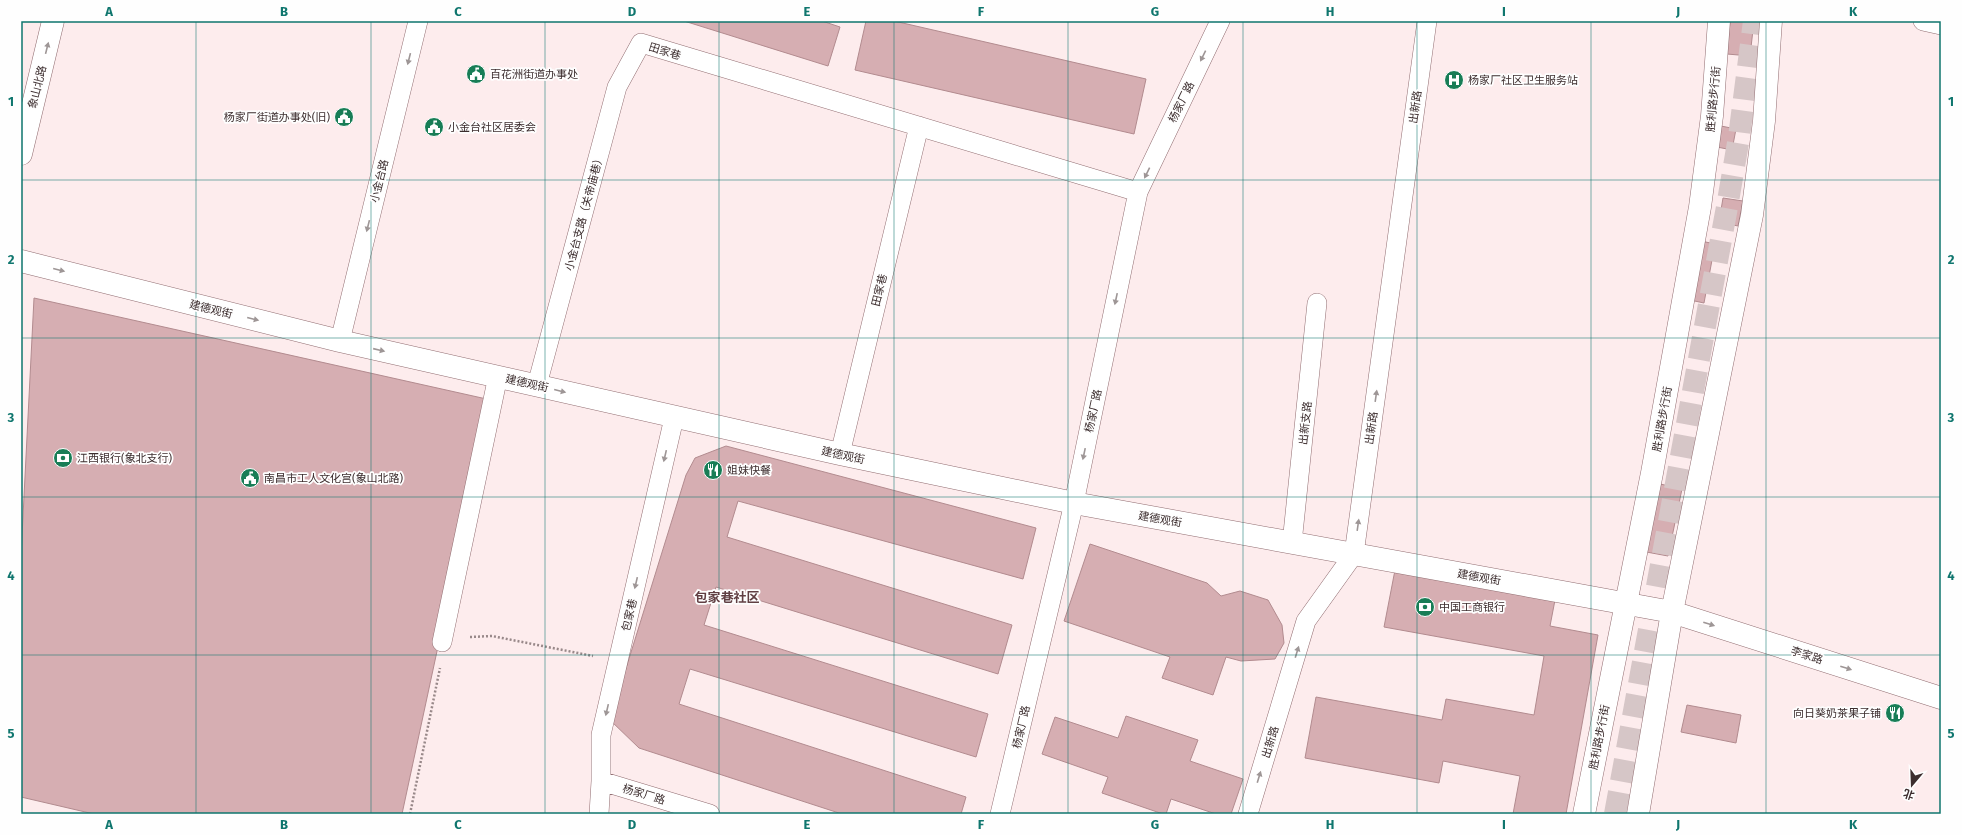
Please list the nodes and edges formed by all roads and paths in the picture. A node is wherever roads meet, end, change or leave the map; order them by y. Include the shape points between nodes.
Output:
1 (53, 21) edge
2 (418, 21) edge
3 (1220, 21) edge
4 (1426, 21) edge
5 (1719, 21) edge
6 (1771, 21) edge
7 (1922, 21) edge
8 (1941, 25) edge
9 (641, 43) joint
10 (919, 126) junction
11 (21, 154) edge
12 (1138, 192) junction
13 (21, 260) edge
14 (1317, 303) dead end
15 (340, 341) junction
16 (498, 376) junction
17 (537, 385) junction
18 (674, 418) junction
19 (840, 454) junction
20 (1074, 503) junction
21 (1292, 543) junction
22 (1354, 554) junction
23 (1625, 604) junction
24 (1672, 612) junction
25 (465, 638) dead end
26 (442, 642) dead end
27 (618, 661) junction
28 (442, 662) dead end
29 (1941, 698) edge
30 (601, 782) junction
31 (410, 814) edge
32 (599, 814) edge
33 (710, 814) edge
34 (1000, 814) edge
35 (1248, 814) edge
36 (1584, 814) edge
37 (1638, 814) edge

11 -> 1 street, 象山北路
2 -> 15 lane, 小金台路
3 -> 12 lane, 杨家厂路
22 -> 4 lane, 出新路
5 - 23 street, 胜利路步行街 via 1712,116 1700,207 1652,473
6 - 24 street via 1764,121 1752,216
7 - 8 lane
9 - 10 lane, 田家巷
9 - 17 lane, 小金台支路（关帝庙巷） via 617,87
10 - 12 lane, 田家巷
10 - 19 lane, 田家巷
12 -> 20 lane, 杨家厂路
13 -> 15 street, 建德观街
14 - 21 lane, 出新支路
15 -> 16 street, 建德观街
16 - 17 street, 建德观街
16 - 26 lane
17 -> 18 street, 建德观街
18 - 19 street, 建德观街
18 -> 27 lane, 包家巷
19 - 20 street, 建德观街
20 - 21 street, 建德观街
20 - 34 lane, 杨家厂路
21 - 22 street, 建德观街
22 - 23 street, 建德观街
35 -> 22 lane, 出新路 via 1306,621
23 - 24 street, 建德观街
23 - 36 street, 胜利路步行街
24 -> 29 street, 李家路
24 - 37 street
25 - 27 path via 492,636
27 -> 30 lane, 包家巷 via 601,735
28 - 31 path via 437,676
30 - 32 lane, 包家巷
30 - 33 lane, 杨家厂路

